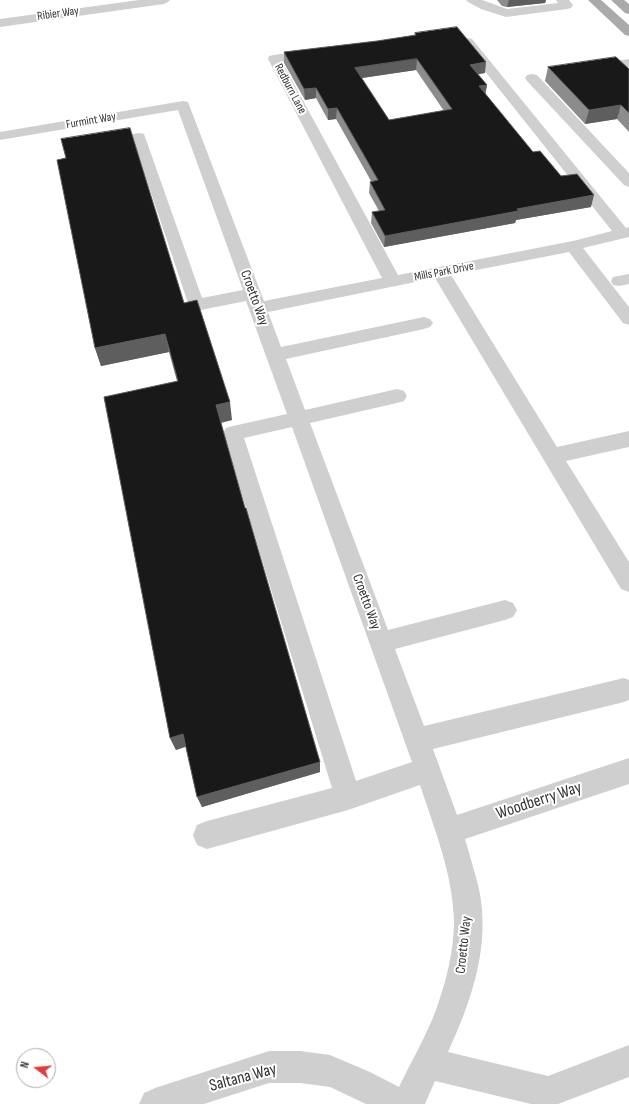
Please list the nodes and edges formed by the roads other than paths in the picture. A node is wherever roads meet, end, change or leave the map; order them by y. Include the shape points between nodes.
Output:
1 (164, 0) edge
2 (472, 0) edge
3 (562, 0) edge
4 (594, 0) edge
5 (617, 0) edge
6 (629, 10) edge
7 (0, 23) edge
8 (460, 32) edge
9 (629, 32) edge
10 (328, 51) edge
11 (628, 64) edge
12 (583, 70) edge
13 (546, 76) dead end
14 (183, 105) joint
15 (0, 136) edge
16 (85, 145) edge
17 (629, 182) edge
18 (626, 233) edge
19 (573, 246) junction
20 (440, 272) junction
21 (393, 282) junction
22 (255, 301) junction
23 (629, 319) edge
24 (424, 323) dead end
25 (275, 355) junction
26 (397, 396) dead end
27 (298, 418) junction
28 (629, 438) edge
29 (552, 456) junction
30 (629, 582) edge
31 (505, 610) dead end
32 (381, 642) junction
33 (624, 690) dead end
34 (417, 740) junction
35 (428, 769) junction
36 (629, 771) edge
37 (348, 796) junction
38 (449, 831) junction
39 (207, 835) dead end
40 (629, 1061) edge
41 (427, 1063) junction
42 (155, 1104) edge
43 (398, 1104) edge
44 (408, 1104) edge

1 - 7 street, Ribier Way
2 - 3 street via 506,13 567,5
4 - 9 main road
5 - 6 main road
8 - 18 street
10 - 21 street, Redburn Lane via 274,59
11 - 12 street
13 - 17 street via 532,78
14 - 15 street, Furmint Way via 65,133
14 - 22 street, Croetto Way
16 - 22 street, Mills Park Drive via 139,138 196,305
18 - 19 street, Mills Park Drive
19 - 20 street, Mills Park Drive
19 - 23 street
20 - 21 street, Mills Park Drive
20 - 29 street
21 - 22 street, Mills Park Drive
22 - 25 street, Croetto Way
24 - 25 street
25 - 27 street, Croetto Way
26 - 27 street
27 - 32 street, Croetto Way
27 - 37 street via 233,433
28 - 29 street
29 - 30 street
31 - 32 street
32 - 34 street, Croetto Way
33 - 34 street
34 - 35 street, Croetto Way
35 - 37 street
35 - 38 street, Croetto Way
36 - 38 street, Woodberry Way
37 - 39 street
38 - 41 street, Croetto Way via 465,890 468,921 466,952 460,984
40 - 41 street via 548,1092
41 - 44 street, Croetto Way
42 - 43 street, Saltana Way via 269,1067 300,1067 330,1071

